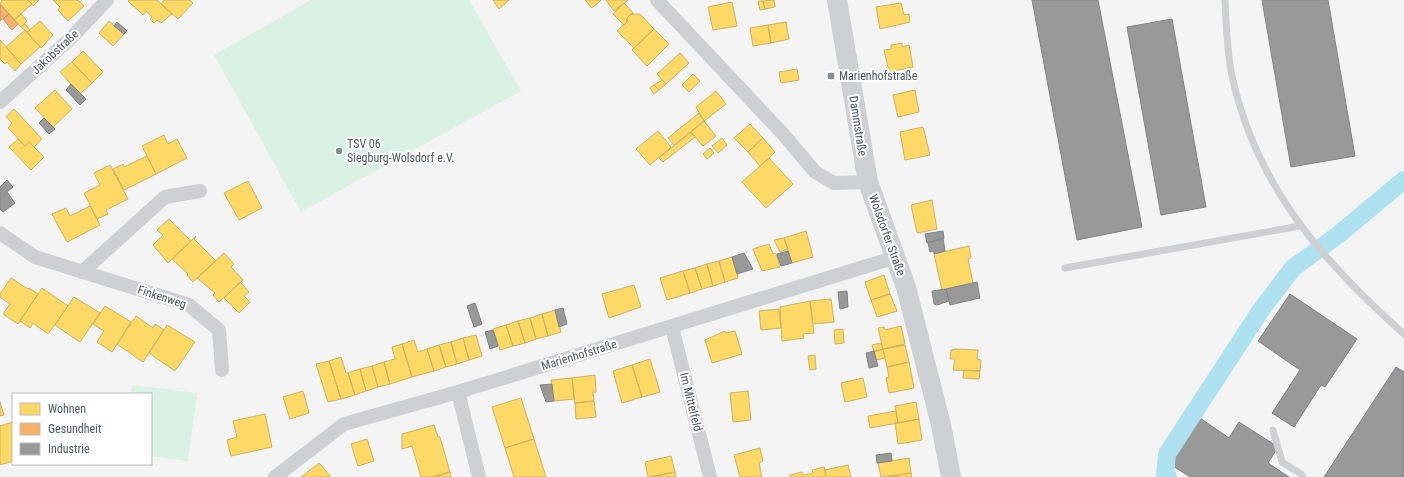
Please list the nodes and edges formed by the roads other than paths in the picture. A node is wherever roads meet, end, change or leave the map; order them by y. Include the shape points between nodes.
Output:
1 (107, 0) edge
2 (657, 0) edge
3 (836, 0) edge
4 (1225, 0) edge
5 (0, 102) edge
6 (868, 182) junction
7 (200, 191) dead end
8 (1300, 226) junction
9 (0, 233) edge
10 (896, 257) junction
11 (1065, 268) dead end
12 (82, 272) junction
13 (672, 327) junction
14 (1404, 334) edge
15 (222, 370) dead end
16 (458, 392) junction
17 (1273, 430) dead end
18 (275, 477) edge
19 (479, 477) edge
20 (710, 477) edge
21 (951, 477) edge
22 (1303, 477) edge

1 - 5 street, Jakobstraße via 71,38
2 - 6 street, Wolsdorfer Straße via 784,135 815,172 834,183
3 - 6 street, Dammstraße
4 - 8 lane via 1232,74 1240,107 1266,170
6 - 10 street, Wolsdorfer Straße
7 - 12 street via 165,197
8 - 11 lane
8 - 14 lane via 1372,306
9 - 12 street, Finkenweg via 35,257
10 - 13 street, Marienhofstraße
10 - 21 street, Wolsdorfer Straße via 928,372
12 - 15 street, Finkenweg via 189,305 219,330
13 - 16 street, Marienhofstraße
13 - 20 street, Im Mittelfeld
16 - 18 street, Marienhofstraße via 344,424
16 - 19 street
17 - 22 lane via 1282,462

